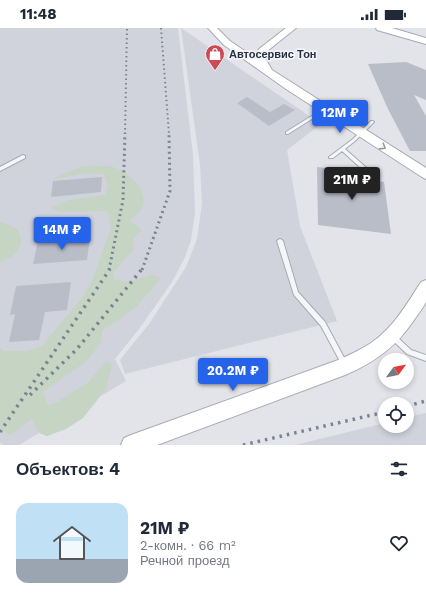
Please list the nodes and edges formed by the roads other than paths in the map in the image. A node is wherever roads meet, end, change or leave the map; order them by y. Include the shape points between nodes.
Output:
1 (292, 28) edge
2 (381, 28) edge
3 (407, 28) edge
4 (214, 30) edge
5 (426, 34) edge
6 (426, 42) edge
7 (268, 72) junction
8 (324, 110) junction
9 (372, 122) dead end
10 (287, 133) dead end
11 (361, 133) junction
12 (343, 149) junction
13 (23, 157) dead end
14 (331, 157) dead end
15 (0, 169) edge
16 (426, 174) edge
17 (375, 178) dead end
18 (280, 241) dead end
19 (426, 287) edge
20 (392, 336) junction
21 (426, 358) edge
22 (345, 366) junction
23 (131, 445) edge

1 - 7 main road via 262,51 260,58
2 - 6 main road
3 - 5 main road
4 - 7 main road via 227,43
7 - 8 main road
8 - 10 lane
8 - 11 main road
9 - 11 lane
11 - 12 lane
11 -> 16 main road
12 - 14 lane
12 - 17 lane
13 - 15 lane
18 - 22 lane via 296,293 324,324
19 - 20 main road
20 - 21 lane via 409,352
20 - 22 main road via 378,348
22 - 23 main road

